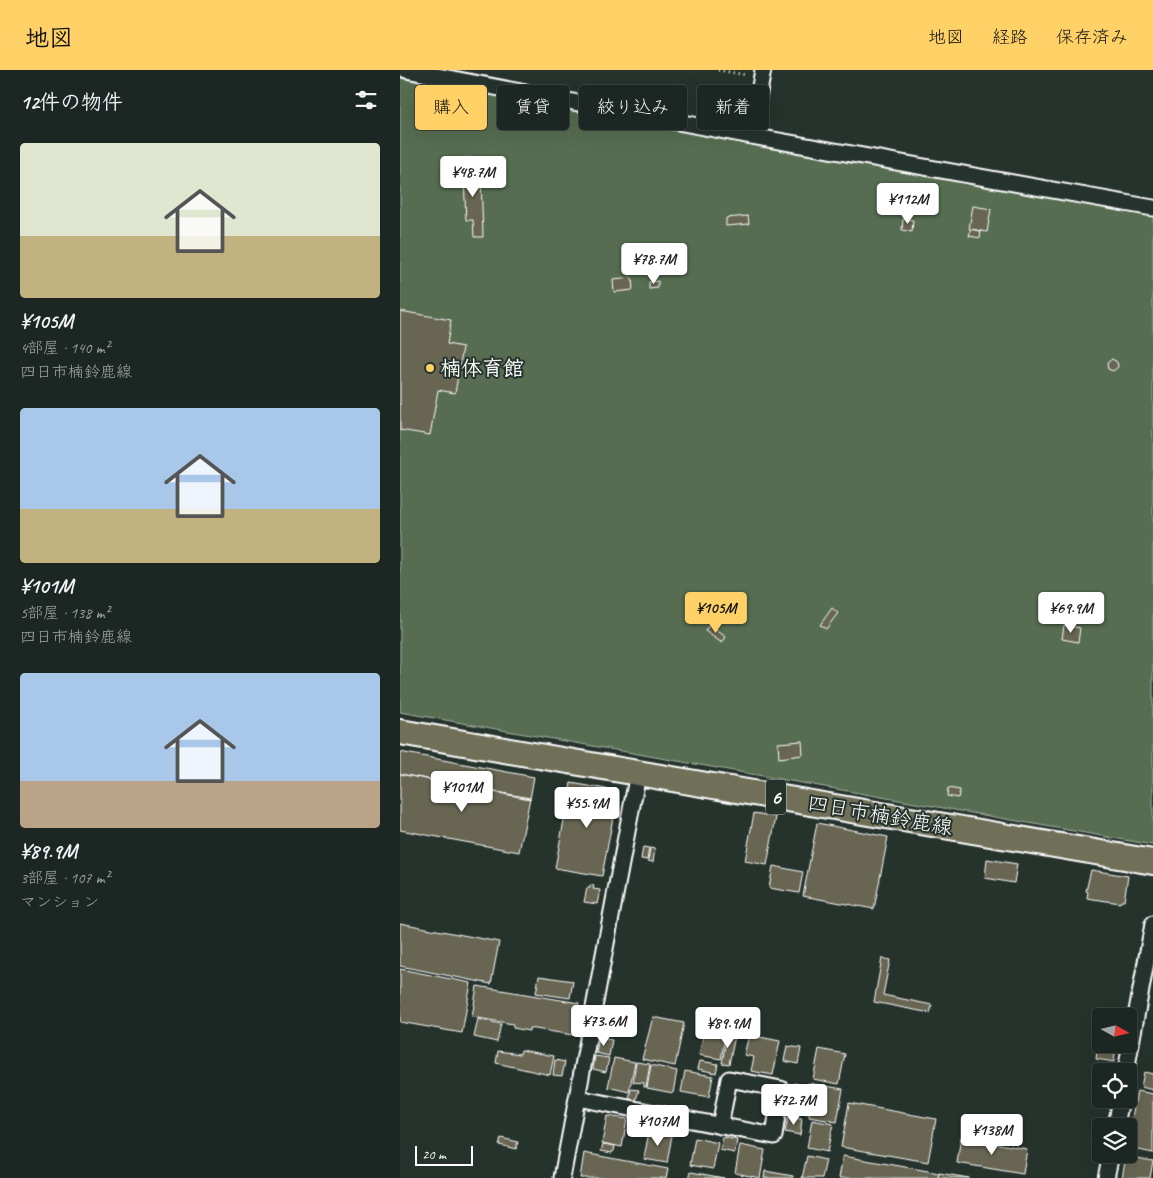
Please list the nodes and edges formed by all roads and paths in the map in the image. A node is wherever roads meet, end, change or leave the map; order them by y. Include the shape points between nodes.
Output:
1 (406, 70) edge
2 (718, 70) edge
3 (762, 74) edge
4 (751, 136) junction
5 (1153, 208) edge
6 (400, 732) edge
7 (638, 773) junction
8 (1153, 862) edge
9 (1153, 924) edge
10 (1127, 1063) edge
11 (577, 1098) junction
12 (720, 1126) junction
13 (1109, 1163) edge
14 (562, 1178) edge
15 (1106, 1178) edge

1 - 4 street
2 - 3 path
3 - 4 street
4 - 5 street
6 - 7 main road, 四日市楠鈴鹿線 / 6
7 - 8 main road, 四日市楠鈴鹿線 / 6
7 - 11 street
9 - 10 street
11 - 12 street
11 - 14 street
12 - 12 street via 774,1136 782,1089 729,1079
13 - 15 street

